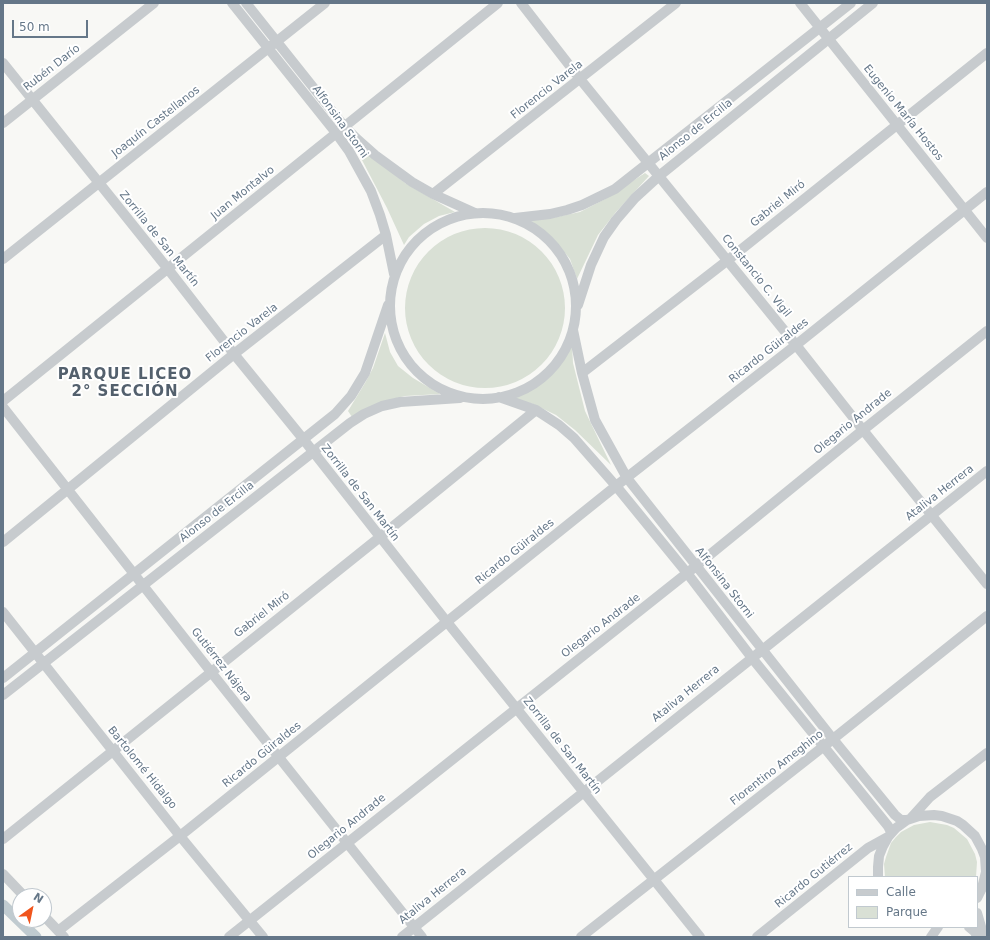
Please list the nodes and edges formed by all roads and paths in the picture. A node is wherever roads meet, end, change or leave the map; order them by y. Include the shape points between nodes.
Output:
1 (154, 3) edge
2 (232, 3) edge
3 (246, 3) edge
4 (324, 3) edge
5 (498, 3) edge
6 (521, 3) edge
7 (676, 3) edge
8 (800, 3) edge
9 (851, 3) edge
10 (873, 3) edge
11 (820, 28) junction
12 (828, 39) junction
13 (276, 42) junction
14 (268, 48) junction
15 (987, 53) edge
16 (3, 63) edge
17 (580, 79) junction
18 (32, 100) junction
19 (3, 123) edge
20 (897, 124) junction
21 (340, 130) junction
22 (649, 163) junction
23 (659, 176) junction
24 (98, 183) junction
25 (987, 192) edge
26 (433, 194) junction
27 (965, 210) junction
28 (475, 212) junction
29 (516, 218) junction
30 (386, 235) junction
31 (987, 238) edge
32 (3, 259) edge
33 (728, 260) junction
34 (168, 269) junction
35 (394, 274) junction
36 (390, 298) junction
37 (576, 308) junction
38 (573, 330) junction
39 (987, 331) edge
40 (796, 345) junction
41 (234, 354) junction
42 (582, 373) junction
43 (468, 397) junction
44 (499, 397) junction
45 (3, 401) edge
46 (3, 407) edge
47 (536, 410) junction
48 (862, 430) junction
49 (304, 440) junction
50 (313, 453) junction
51 (987, 471) edge
52 (627, 478) junction
53 (616, 486) junction
54 (68, 489) junction
55 (932, 515) junction
56 (380, 537) junction
57 (3, 542) edge
58 (696, 566) junction
59 (687, 573) junction
60 (135, 574) junction
61 (987, 584) edge
62 (143, 585) junction
63 (3, 612) edge
64 (987, 616) edge
65 (447, 622) junction
66 (762, 650) junction
67 (35, 652) junction
68 (752, 658) junction
69 (44, 663) junction
70 (211, 672) junction
71 (3, 678) edge
72 (3, 695) edge
73 (517, 708) junction
74 (833, 739) junction
75 (824, 746) junction
76 (112, 750) junction
77 (987, 753) edge
78 (279, 756) junction
79 (583, 792) junction
80 (909, 819) junction
81 (890, 835) junction
82 (180, 836) junction
83 (3, 838) edge
84 (348, 842) junction
85 (3, 874) edge
86 (878, 876) edge
87 (654, 879) junction
88 (16, 888) edge
89 (980, 896) edge
90 (978, 916) edge
91 (250, 920) junction
92 (52, 924) edge
93 (414, 927) junction
94 (937, 928) edge
95 (970, 928) edge
96 (61, 934) edge
97 (229, 937) edge
98 (263, 937) edge
99 (402, 937) edge
100 (422, 937) edge
101 (580, 937) edge
102 (700, 937) edge
103 (757, 937) edge
104 (931, 937) edge
105 (977, 937) edge
106 (984, 937) edge

1 - 18 street, Rubén Darío
2 - 14 street, Alfonsina Storni
3 - 13 street, Alfonsina Storni
4 - 13 street, Joaquín Castellanos
5 - 21 street, Juan Montalvo
6 - 17 street, Constancio C. Vigil
7 - 17 street, Florencio Varela
8 - 11 street, Eugenio María Hostos
9 - 11 street, Alonso de Ercilla
10 - 12 street, Alonso de Ercilla
11 - 12 street, Eugenio María Hostos
11 - 22 street, Alonso de Ercilla
12 - 20 street, Eugenio María Hostos
12 - 23 street, Alonso de Ercilla
13 - 14 street, Joaquín Castellanos
13 - 21 street, Alfonsina Storni
14 - 21 street, Alfonsina Storni
14 - 24 street, Joaquín Castellanos
15 - 20 street, Gabriel Miró
16 - 18 street, Zorrilla de San Martín
17 - 22 street, Constancio C. Vigil
17 - 26 street, Florencio Varela
18 - 19 street, Rubén Darío
18 - 24 street, Zorrilla de San Martín
20 - 27 street, Eugenio María Hostos
20 - 33 street, Gabriel Miró
21 - 26 street, Alfonsina Storni
21 - 30 street, Alfonsina Storni via 371,191
21 - 34 street, Juan Montalvo
22 - 23 street, Constancio C. Vigil
22 - 29 street, Alonso de Ercilla via 615,189 582,205 550,214
23 - 33 street, Constancio C. Vigil
23 - 37 street, Alonso de Ercilla via 635,198 604,237 590,265
24 - 32 street, Joaquín Castellanos
24 - 34 street, Zorrilla de San Martín
25 - 27 street, Ricardo Güiraldes
26 - 28 street, Alfonsina Storni
27 - 31 street, Eugenio María Hostos
27 - 40 street, Ricardo Güiraldes
28 - 29 street via 496,213
28 - 35 street via 451,218 430,229 411,245
29 - 37 street via 541,232 560,254 573,280
30 - 35 street, Alfonsina Storni
30 - 41 street, Florencio Varela
33 - 40 street, Constancio C. Vigil
33 - 42 street, Gabriel Miró
34 - 41 street, Zorrilla de San Martín
34 - 45 street, Juan Montalvo
35 - 36 street
36 - 43 street via 391,321 398,343 409,363 439,387
36 - 49 street, Alonso de Ercilla via 370,359 358,386 344,405
37 - 38 street
38 - 42 street, Alfonsina Storni
38 - 44 street via 566,350 538,381 519,392
39 - 48 street, Olegario Andrade
40 - 48 street, Constancio C. Vigil
40 - 52 street, Ricardo Güiraldes
41 - 49 street, Zorrilla de San Martín
41 - 54 street, Florencio Varela
42 - 52 street, Alfonsina Storni via 595,420
43 - 44 street
43 - 50 street, Alonso de Ercilla via 400,402 382,406 359,417
44 - 47 street
46 - 54 street, Gutiérrez Nájera
47 - 53 street via 574,438
47 - 56 street, Gabriel Miró
48 - 55 street, Constancio C. Vigil
48 - 58 street, Olegario Andrade
49 - 50 street, Zorrilla de San Martín
49 - 60 street, Alonso de Ercilla
50 - 56 street, Zorrilla de San Martín
50 - 62 street, Alonso de Ercilla
51 - 55 street, Ataliva Herrera
52 - 53 street, Ricardo Güiraldes
52 - 58 street, Alfonsina Storni
53 - 59 street
53 - 65 street, Ricardo Güiraldes
54 - 57 street, Florencio Varela
54 - 60 street, Gutiérrez Nájera
55 - 61 street, Constancio C. Vigil
55 - 66 street, Ataliva Herrera
56 - 65 street, Zorrilla de San Martín
56 - 70 street, Gabriel Miró
58 - 59 street, Olegario Andrade
58 - 66 street, Alfonsina Storni
59 - 68 street
59 - 73 street, Olegario Andrade
60 - 62 street, Gutiérrez Nájera
60 - 67 street, Alonso de Ercilla
62 - 69 street, Alonso de Ercilla
62 - 70 street, Gutiérrez Nájera
63 - 67 street, Bartolomé Hidalgo
64 - 74 street, Florentino Ameghino
65 - 73 street, Zorrilla de San Martín
65 - 78 street, Ricardo Güiraldes
66 - 68 street, Ataliva Herrera
66 - 74 street, Alfonsina Storni
67 - 69 street, Bartolomé Hidalgo
67 - 71 street, Alonso de Ercilla
68 - 75 street
68 - 79 street, Ataliva Herrera
69 - 72 street, Alonso de Ercilla
69 - 76 street, Bartolomé Hidalgo
70 - 76 street, Gabriel Miró
70 - 78 street, Gutiérrez Nájera
73 - 79 street, Zorrilla de San Martín
73 - 84 street, Olegario Andrade
74 - 75 street, Florentino Ameghino
74 - 80 street, Alfonsina Storni via 895,815 901,820
75 - 81 street via 888,826
75 - 87 street, Florentino Ameghino
76 - 82 street, Bartolomé Hidalgo
76 - 83 street, Gabriel Miró
77 - 80 street via 930,797
78 - 82 street, Ricardo Güiraldes
78 - 84 street, Gutiérrez Nájera
79 - 87 street, Zorrilla de San Martín
79 - 93 street, Ataliva Herrera
80 - 81 street
80 - 89 street via 926,815 942,816 957,821 970,830 979,842 985,857 985,880
81 - 86 street via 879,856
81 - 103 street, Ricardo Gutiérrez via 868,848
82 - 91 street, Bartolomé Hidalgo
82 - 96 street, Ricardo Güiraldes
84 - 91 street, Olegario Andrade
84 - 93 street, Gutiérrez Nájera
85 - 88 street
87 - 101 street, Florentino Ameghino
87 - 102 street, Zorrilla de San Martín
90 - 106 street
91 - 97 street, Olegario Andrade
91 - 98 street, Bartolomé Hidalgo
92 - 96 street
93 - 99 street, Ataliva Herrera
93 - 100 street, Gutiérrez Nájera
94 - 104 street
95 - 105 street

